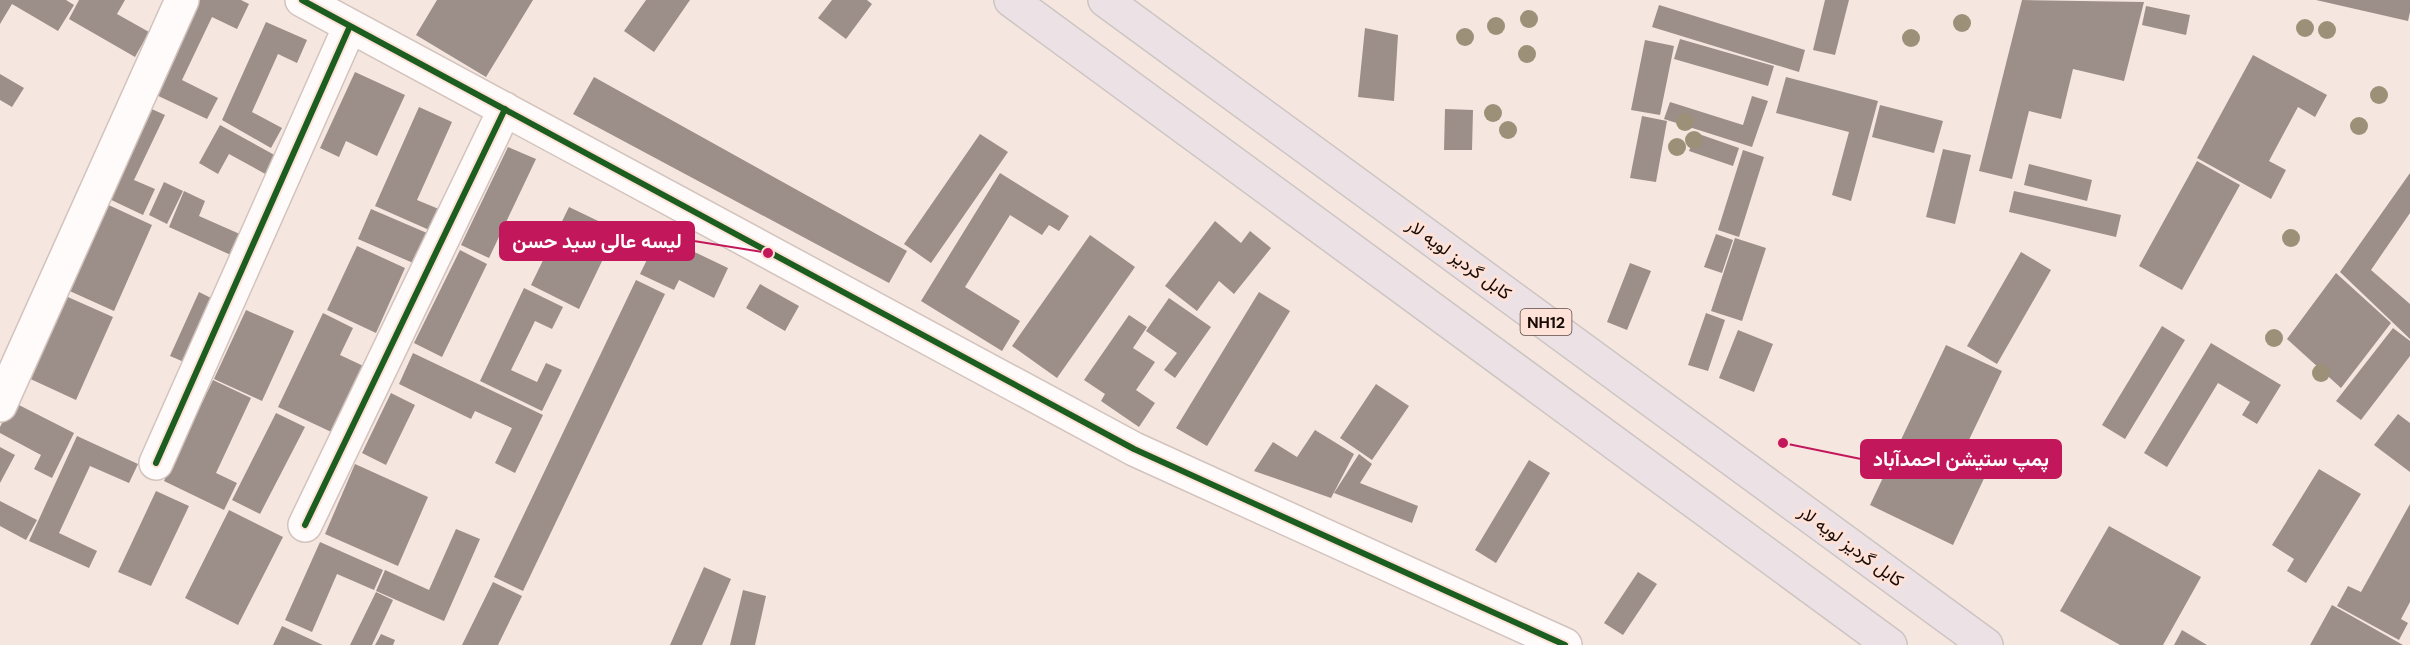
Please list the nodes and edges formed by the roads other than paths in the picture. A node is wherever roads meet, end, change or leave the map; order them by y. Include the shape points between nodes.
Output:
1 (182, 0) edge
2 (302, 0) edge
3 (1011, 0) edge
4 (1106, 0) edge
5 (350, 26) junction
6 (505, 109) junction
7 (0, 405) edge
8 (156, 463) dead end
9 (305, 525) dead end
10 (1875, 641) edge
11 (1566, 645) edge
12 (1986, 645) edge

1 - 7 street
2 - 5 street
3 - 10 highway
4 - 12 highway, کابل گردیز لویه لار / NH12
5 - 6 street
5 - 8 street
6 - 9 street
6 - 11 street via 1134,449

